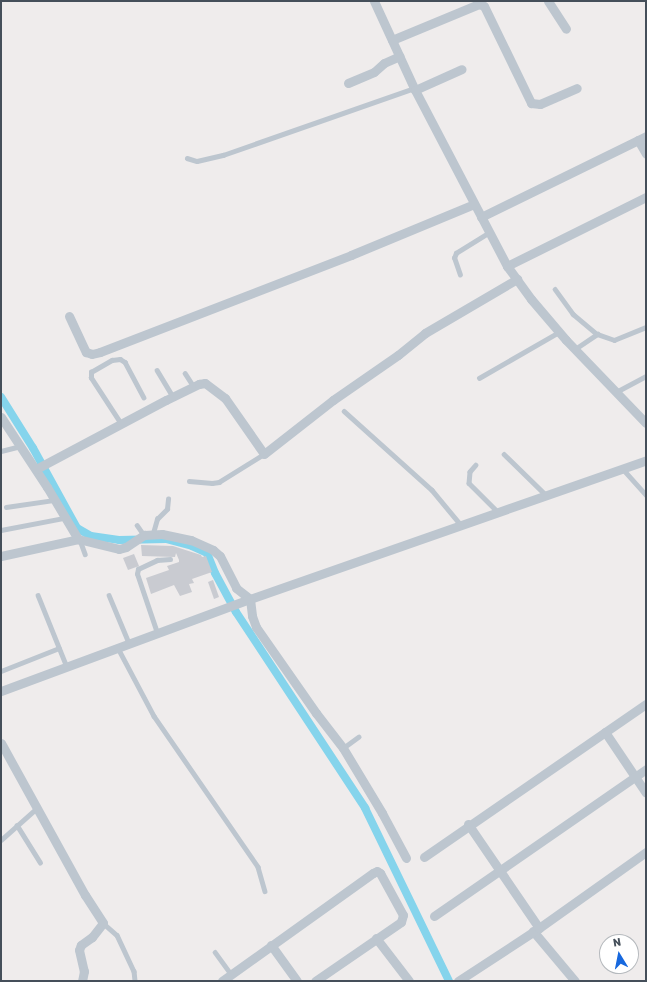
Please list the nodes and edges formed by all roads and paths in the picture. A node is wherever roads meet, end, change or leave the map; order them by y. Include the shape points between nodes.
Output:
1 (548, 1) edge
2 (377, 2) edge
3 (566, 29) dead end
4 (392, 40) junction
5 (400, 56) junction
6 (462, 69) dead end
7 (348, 83) dead end
8 (577, 88) dead end
9 (415, 89) junction
10 (642, 138) edge
11 (646, 154) edge
12 (187, 158) dead end
13 (646, 197) edge
14 (474, 204) junction
15 (481, 217) junction
16 (489, 232) junction
17 (508, 266) junction
18 (460, 275) dead end
19 (517, 279) junction
20 (555, 289) dead end
21 (69, 316) dead end
22 (646, 326) edge
23 (559, 332) junction
24 (596, 334) junction
25 (575, 349) junction
26 (157, 370) dead end
27 (185, 373) dead end
28 (646, 376) edge
29 (479, 378) dead end
30 (194, 387) junction
31 (616, 392) junction
32 (144, 397) dead end
33 (173, 397) junction
34 (344, 411) dead end
35 (1, 417) edge
36 (645, 421) edge
37 (120, 424) junction
38 (21, 446) junction
39 (1, 451) edge
40 (264, 454) junction
41 (504, 454) dead end
42 (646, 460) edge
43 (41, 466) junction
44 (476, 466) dead end
45 (622, 468) junction
46 (189, 481) dead end
47 (545, 494) junction
48 (646, 495) edge
49 (168, 499) dead end
50 (54, 500) junction
51 (6, 507) dead end
52 (498, 512) junction
53 (64, 518) junction
54 (137, 525) dead end
55 (461, 525) junction
56 (1, 530) edge
57 (142, 538) junction
58 (79, 540) junction
59 (85, 554) dead end
60 (1, 556) edge
61 (170, 559) dead end
62 (38, 595) dead end
63 (109, 595) dead end
64 (246, 600) junction
65 (157, 633) junction
66 (130, 643) junction
67 (59, 648) junction
68 (118, 648) junction
69 (67, 667) junction
70 (1, 671) edge
71 (1, 691) edge
72 (646, 704) edge
73 (605, 732) junction
74 (358, 737) dead end
75 (1, 743) edge
76 (343, 748) junction
77 (646, 769) edge
78 (634, 777) junction
79 (646, 793) edge
80 (37, 808) junction
81 (468, 824) junction
82 (17, 826) junction
83 (1, 840) edge
84 (646, 852) edge
85 (424, 856) dead end
86 (406, 858) dead end
87 (40, 862) dead end
88 (499, 871) junction
89 (265, 891) dead end
90 (434, 916) dead end
91 (104, 923) junction
92 (536, 930) junction
93 (376, 938) junction
94 (271, 945) junction
95 (215, 952) dead end
96 (231, 974) junction
97 (82, 981) edge
98 (136, 981) edge
99 (222, 981) edge
100 (297, 981) edge
101 (316, 981) edge
102 (409, 981) edge
103 (458, 981) edge
104 (575, 981) edge

1 - 3 street
2 - 4 street
4 - 5 street
4 - 8 street via 479,4 484,6 531,103 540,104
5 - 7 street via 384,63 374,72
5 - 9 street
6 - 9 street
9 - 12 lane via 223,155 197,161
9 - 14 street
10 - 11 street
10 - 15 street
13 - 17 street
14 - 15 street
14 - 21 street via 344,258 100,352 86,352
15 - 16 street
16 - 17 street
16 - 18 lane via 456,253 454,258
17 - 19 street
19 - 23 street
19 - 40 street via 425,333
20 - 24 lane via 573,314
22 - 24 lane via 614,340
23 - 25 street
23 - 29 lane
24 - 25 lane
25 - 31 street
26 - 33 lane
27 - 30 lane
28 - 31 lane
30 - 33 street
30 - 40 street via 205,383 225,398
31 - 36 street
32 - 37 lane via 125,362 120,359 112,360 91,372 91,378
33 - 37 street
34 - 55 lane via 432,490
35 - 38 street
37 - 43 street
38 - 39 lane
38 - 43 street
40 - 46 lane via 219,482
41 - 47 lane
42 - 45 street
43 - 50 street
44 - 52 lane via 470,472 469,483
45 - 47 street
45 - 48 lane
47 - 52 street
49 - 57 lane via 167,509
50 - 51 lane
50 - 53 street
52 - 55 street
53 - 56 lane
53 - 58 street
54 - 57 lane
55 - 64 street
57 - 58 street via 119,549
57 - 64 street via 191,540 214,550
58 - 59 lane
58 - 60 street
61 - 65 lane via 157,560 138,569 137,574
62 - 67 lane
63 - 66 lane
64 - 65 street
64 - 76 street via 256,627
65 - 66 street
66 - 68 street
67 - 69 lane
67 - 70 lane
68 - 69 street
68 - 89 lane via 154,716 258,867
69 - 71 street
72 - 73 street
73 - 78 street
73 - 81 street
74 - 76 lane
75 - 80 street
76 - 86 street
77 - 78 street
78 - 79 street
78 - 88 street
80 - 82 lane
80 - 91 street via 85,895
81 - 85 street
81 - 88 street
82 - 83 lane
82 - 87 lane
84 - 92 street
88 - 90 street
88 - 92 street
91 - 97 street via 79,950 84,971
91 - 98 lane via 117,936 134,971
92 - 103 street
92 - 104 street
93 - 94 street via 401,922 403,915 377,871
93 - 101 street
93 - 102 street
94 - 96 street
94 - 100 street
95 - 96 lane
96 - 99 street

